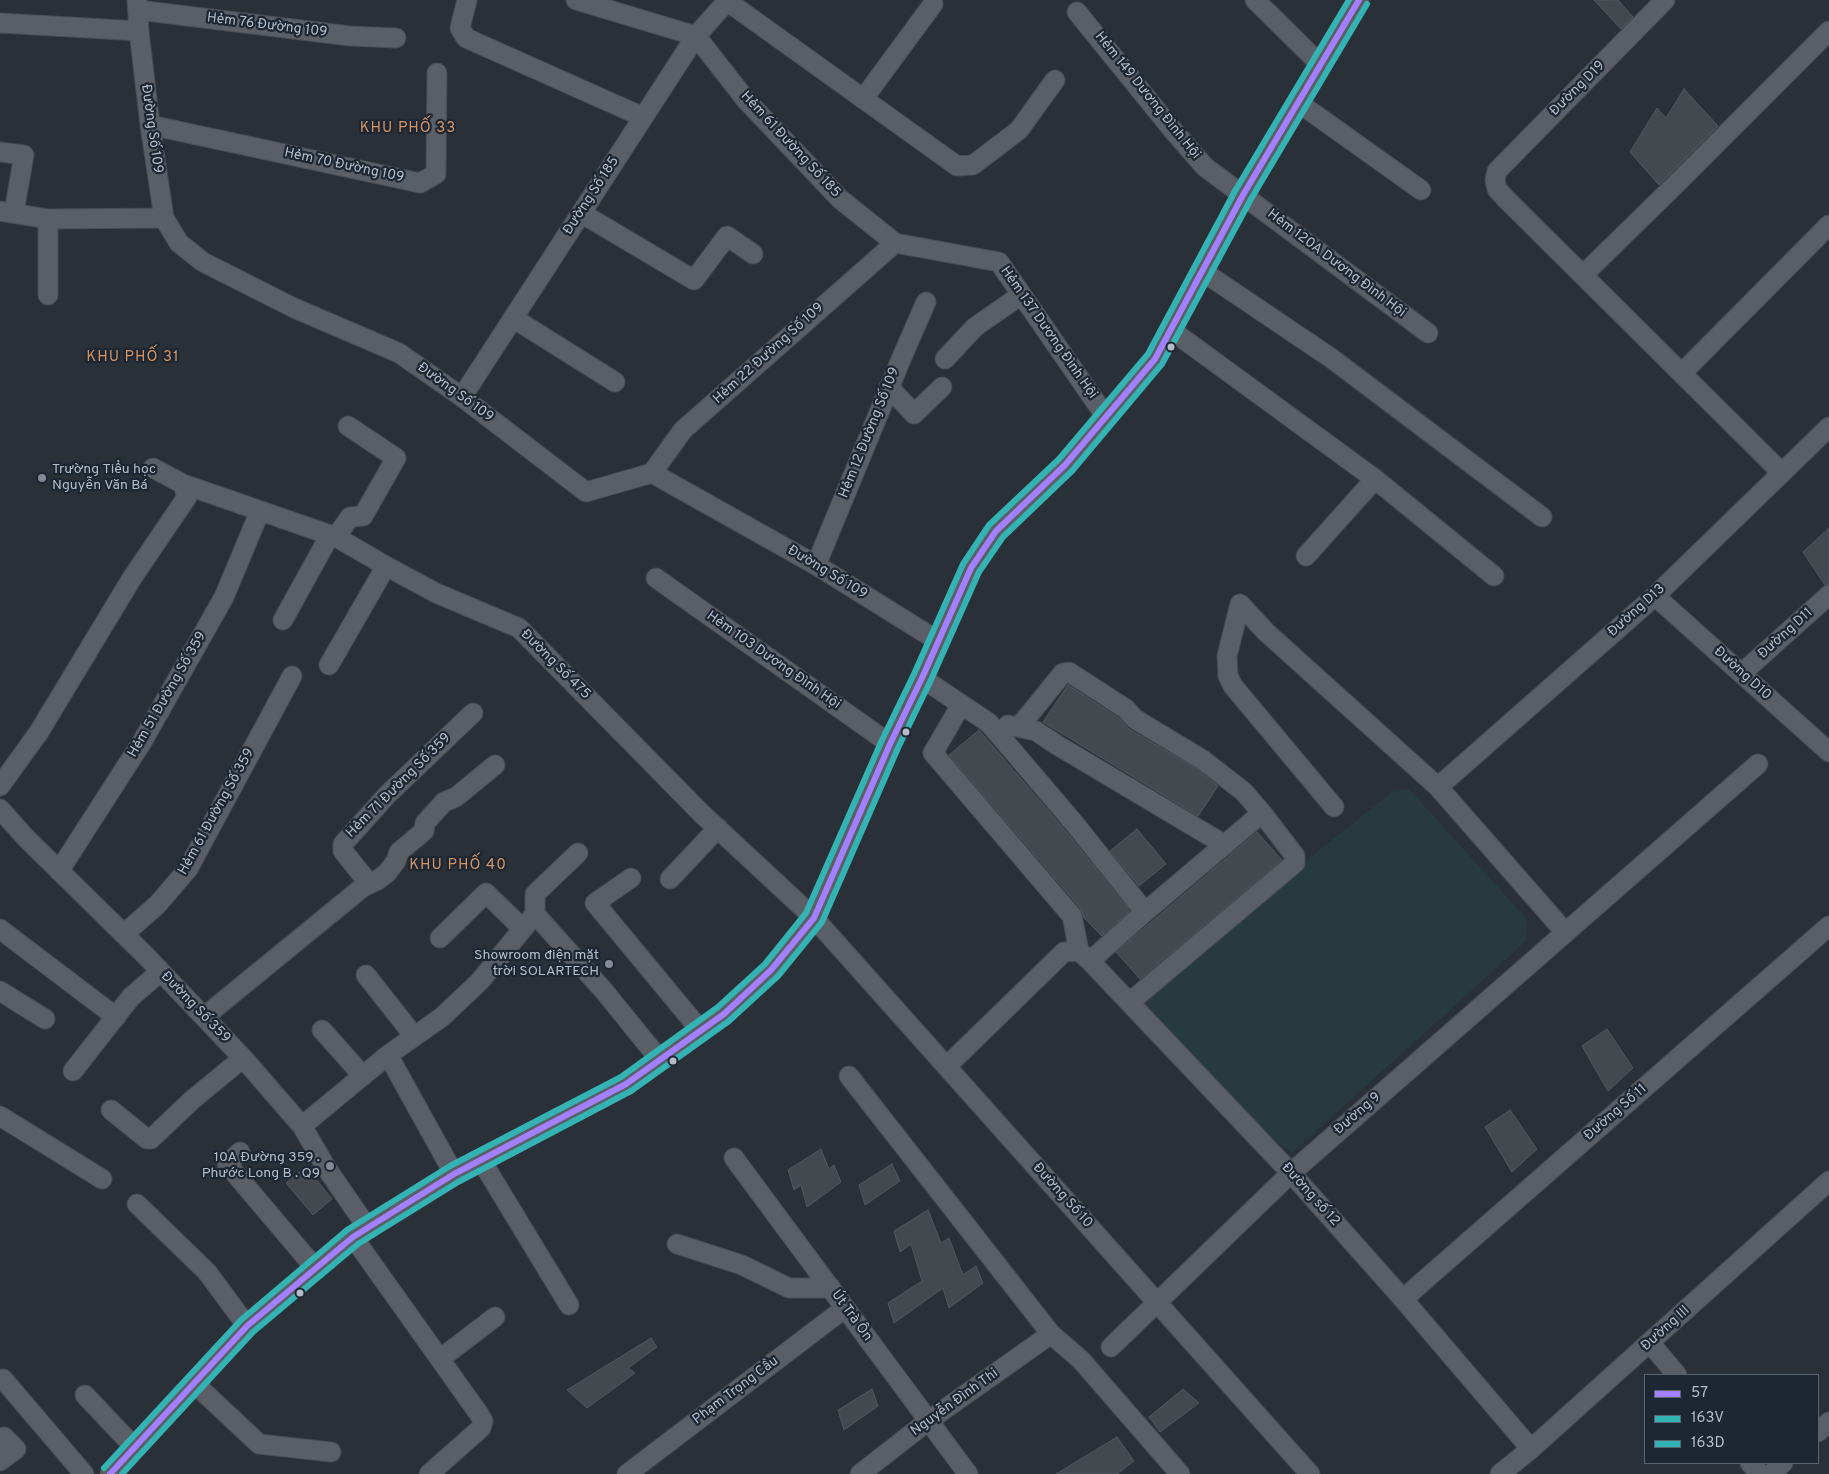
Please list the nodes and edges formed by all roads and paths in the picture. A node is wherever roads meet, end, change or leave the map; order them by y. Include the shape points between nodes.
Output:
1 (466, 0) edge
2 (576, 0) edge
3 (728, 0) edge
4 (1255, 0) edge
5 (1359, 0) edge
6 (1665, 0) edge
7 (933, 4) dead end
8 (138, 5) edge
9 (1077, 12) dead end
10 (0, 23) edge
11 (139, 31) junction
12 (1829, 31) edge
13 (696, 36) junction
14 (396, 38) dead end
15 (1320, 64) junction
16 (437, 73) dead end
17 (1055, 80) dead end
18 (863, 99) junction
19 (1299, 103) junction
20 (643, 117) junction
21 (150, 125) junction
22 (0, 152) edge
23 (1421, 190) dead end
24 (1243, 195) junction
25 (7, 212) edge
26 (581, 213) junction
27 (164, 218) junction
28 (48, 219) junction
29 (1829, 225) edge
30 (895, 243) junction
31 (753, 254) dead end
32 (1202, 271) junction
33 (1582, 275) junction
34 (48, 295) dead end
35 (1021, 295) junction
36 (926, 302) dead end
37 (513, 318) junction
38 (1170, 330) junction
39 (1428, 333) dead end
40 (945, 359) dead end
41 (1682, 373) junction
42 (616, 382) dead end
43 (889, 387) junction
44 (942, 387) dead end
45 (462, 397) junction
46 (1106, 417) junction
47 (348, 426) dead end
48 (1829, 427) edge
49 (153, 468) dead end
50 (652, 473) junction
51 (1782, 473) junction
52 (1375, 479) junction
53 (184, 484) junction
54 (260, 510) junction
55 (1542, 517) dead end
56 (333, 536) junction
57 (1306, 556) dead end
58 (386, 566) junction
59 (816, 566) junction
60 (1494, 576) dead end
61 (656, 578) dead end
62 (1829, 595) edge
63 (1655, 596) junction
64 (283, 620) dead end
65 (938, 641) junction
66 (329, 665) dead end
67 (1742, 673) junction
68 (292, 676) dead end
69 (922, 678) junction
70 (961, 705) junction
71 (473, 713) dead end
72 (989, 722) junction
73 (1019, 727) junction
74 (890, 744) junction
75 (1829, 752) edge
76 (1758, 764) dead end
77 (495, 765) dead end
78 (0, 783) edge
79 (1438, 787) junction
80 (1334, 807) dead end
81 (0, 809) edge
82 (1262, 813) junction
83 (718, 828) junction
84 (1224, 845) junction
85 (578, 853) dead end
86 (59, 871) junction
87 (631, 878) dead end
88 (670, 879) dead end
89 (363, 887) junction
90 (1145, 912) junction
91 (535, 914) junction
92 (814, 918) junction
93 (0, 929) edge
94 (522, 929) junction
95 (1565, 932) junction
96 (124, 934) junction
97 (1827, 934) edge
98 (440, 938) dead end
99 (1085, 956) junction
100 (160, 972) junction
101 (366, 974) dead end
102 (0, 991) edge
103 (1130, 1002) junction
104 (116, 1016) junction
105 (204, 1017) junction
106 (45, 1019) dead end
107 (322, 1030) dead end
108 (700, 1031) junction
109 (414, 1036) junction
110 (388, 1055) junction
111 (243, 1058) junction
112 (660, 1060) junction
113 (947, 1066) junction
114 (73, 1071) dead end
115 (363, 1076) junction
116 (850, 1076) dead end
117 (111, 1110) dead end
118 (0, 1116) edge
119 (302, 1126) junction
120 (240, 1152) dead end
121 (734, 1158) dead end
122 (481, 1160) junction
123 (1291, 1173) junction
124 (454, 1174) junction
125 (102, 1179) dead end
126 (1829, 1181) edge
127 (137, 1204) dead end
128 (360, 1232) junction
129 (677, 1244) dead end
130 (315, 1268) junction
131 (831, 1288) junction
132 (1403, 1299) junction
133 (1158, 1302) junction
134 (569, 1305) dead end
135 (844, 1308) junction
136 (495, 1317) dead end
137 (247, 1326) junction
138 (1051, 1334) junction
139 (1650, 1343) junction
140 (1111, 1348) dead end
141 (440, 1359) junction
142 (1676, 1374) edge
143 (3, 1379) dead end
144 (194, 1383) junction
145 (85, 1395) dead end
146 (928, 1421) junction
147 (1829, 1422) edge
148 (1819, 1431) edge
149 (0, 1442) edge
150 (134, 1447) junction
151 (1531, 1449) junction
152 (331, 1452) dead end
153 (0, 1461) edge
154 (1751, 1464) edge
155 (1783, 1464) edge
156 (84, 1474) edge
157 (110, 1474) edge
158 (429, 1474) edge
159 (627, 1474) edge
160 (860, 1474) edge
161 (968, 1474) edge
162 (1180, 1474) edge
163 (1310, 1474) edge
164 (1500, 1474) edge
165 (1760, 1474) edge
166 (1771, 1474) edge

1 - 20 street via 460,28 466,38
2 - 13 street
3 - 13 street, Đường Số 185
3 - 18 street
4 - 15 street
5 - 15 street
6 - 33 street, Đường D19 via 1497,171 1497,189
7 - 18 street
8 - 11 street, Đường Số 109
8 - 14 street, Hẻm 76 Đường 109 via 350,36
9 - 24 street, Hẻm 149 Dương Đình Hội via 1205,167
10 - 11 street
11 - 21 street, Đường Số 109
12 - 33 street
13 - 20 street, Đường Số 185
13 - 30 street, Hẻm 61 Đường Số 185 via 746,100 840,199
15 - 19 street
16 - 21 street, Hẻm 70 Đường 109 via 436,174 420,182
17 - 18 street via 1019,130 972,165 957,166
19 - 23 street
19 - 24 street
20 - 26 street, Đường Số 185
21 - 27 street, Đường Số 109
22 - 25 street via 24,155
24 - 32 street
24 - 39 street, Hẻm 120A Dương Đình Hội
25 - 28 street
26 - 31 street via 694,280 727,236
26 - 37 street, Đường Số 185
27 - 28 street
27 - 45 street, Đường Số 109 via 179,243 203,262 294,308 399,353
28 - 34 street
29 - 41 street
30 - 35 street, Hẻm 137 Dương Đình Hội via 999,262
30 - 50 street, Hẻm 22 Đường Số 109 via 683,430
32 - 38 street
32 - 55 street via 1331,358
33 - 41 street
35 - 40 street via 975,327
35 - 46 street, Hẻm 137 Dương Đình Hội
36 - 43 street, Hẻm 12 Đường Số 109
37 - 42 street
37 - 45 street, Đường Số 185
38 - 46 street via 1156,359
38 - 52 street
41 - 51 street
43 - 44 street via 914,414
43 - 59 street, Hẻm 12 Đường Số 109
45 - 50 street, Đường Số 109 via 586,492
46 - 65 street via 1065,465 996,531 971,568
47 - 56 street via 396,458 363,516 350,517
48 - 51 street, Đường D13
49 - 53 street, Đường Số 475
50 - 59 street, Đường Số 109
51 - 63 street, Đường D13
52 - 57 street
52 - 60 street
53 - 54 street, Đường Số 475
53 - 78 street via 187,497 122,594 39,732
54 - 56 street, Đường Số 475
54 - 86 street, Hẻm 51 Đường Số 359 via 224,597 142,742
56 - 58 street, Đường Số 475
56 - 64 street
58 - 66 street
58 - 83 street, Đường Số 475 via 436,593 519,628
59 - 65 street, Đường Số 109
61 - 74 street, Hẻm 103 Dương Đình Hội
62 - 67 street, Đường D11
63 - 67 street, Đường D10
63 - 79 street, Đường D13
65 - 69 street
67 - 75 street, Đường D10
68 - 96 street, Hẻm 61 Đường Số 359 via 188,869 157,905
69 - 70 street
69 - 74 street
70 - 72 street
70 - 99 street via 933,753 1072,916
71 - 89 street, Hẻm 71 Đường Số 359 via 387,795 343,844 343,851 363,876
72 - 73 street
72 - 90 street
73 - 82 street via 1063,673 1069,672 1126,709 1135,719 1203,760 1244,792
73 - 84 street via 1036,731
74 - 92 street
76 - 95 street, Đường 9
77 - 89 street via 444,802 425,823 424,831 399,852 387,873
79 - 80 street via 1266,632 1240,604 1227,656 1228,676
79 - 95 street
81 - 86 street, Đường Số 359
82 - 84 street
82 - 103 street via 1294,856 1295,863
83 - 88 street
83 - 92 street, Đường Số 475
84 - 90 street
85 - 91 street via 535,894
86 - 96 street, Đường Số 359
87 - 108 street via 595,904
89 - 105 street
90 - 99 street
91 - 94 street
91 - 112 street
92 - 108 street via 771,970 724,1014
92 - 113 street, Đường Số 10
93 - 104 street
94 - 98 street via 486,893
94 - 109 street via 480,981 442,1016
95 - 123 street, Đường 9
96 - 100 street, Đường Số 359
97 - 132 street, Đường Số 11
99 - 103 street, Đường số 12
99 - 113 street via 1064,952
100 - 104 street via 131,996
100 - 105 street, Đường Số 359
101 - 109 street
102 - 106 street
103 - 123 street, Đường số 12
104 - 114 street
105 - 111 street, Đường Số 359
107 - 115 street
108 - 112 street
109 - 110 street
110 - 115 street
110 - 124 street
111 - 117 street via 151,1139
111 - 119 street, Đường Số 359
112 - 122 street via 626,1084
113 - 133 street, Đường Số 10
115 - 119 street
116 - 138 street
118 - 125 street
119 - 128 street, Đường Số 359
120 - 130 street via 227,1164
121 - 131 street, Út Trà Ôn
122 - 124 street
122 - 134 street
123 - 132 street, Đường số 12
123 - 133 street, Đường 9
124 - 128 street
126 - 139 street, Đường III
127 - 137 street via 207,1272
128 - 130 street
128 - 141 street, Đường Số 359
129 - 131 street via 742,1265 789,1288
130 - 137 street
131 - 135 street, Út Trà Ôn
132 - 151 street, Đường số 12
133 - 140 street, Đường 9
133 - 163 street, Đường Số 10
135 - 146 street, Út Trà Ôn
135 - 159 street, Phạm Trọng Cầu
136 - 141 street
137 - 144 street
138 - 146 street, Nguyễn Đình Thi
138 - 162 street via 1081,1360
139 - 142 street
139 - 151 street, Đường III
141 - 158 street, Đường Số 359 via 483,1421 481,1428
143 - 156 street
144 - 150 street
144 - 152 street via 259,1444
145 - 150 street
146 - 160 street, Nguyễn Đình Thi
146 - 161 street, Út Trà Ôn
147 - 148 street
149 - 153 street via 4,1437 16,1449
150 - 157 street
151 - 164 street, Đường III
154 - 165 street
155 - 166 street

